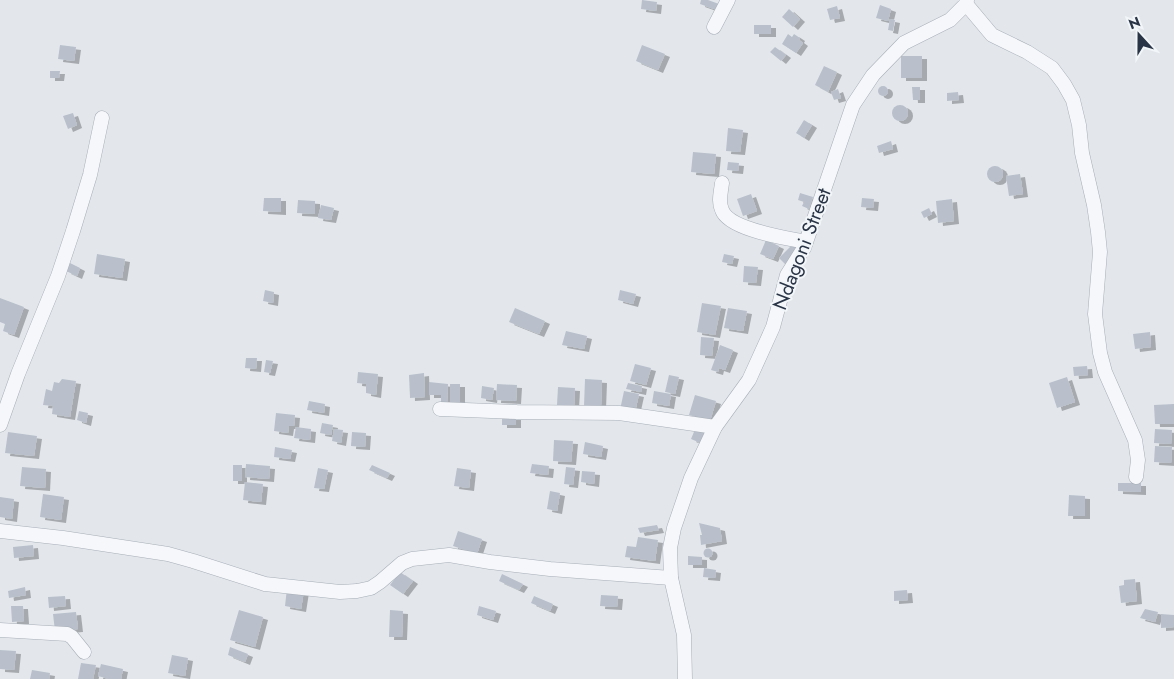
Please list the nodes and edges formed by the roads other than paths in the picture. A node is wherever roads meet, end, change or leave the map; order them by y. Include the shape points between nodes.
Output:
1 (728, 0) edge
2 (966, 2) edge
3 (714, 27) dead end
4 (102, 118) dead end
5 (722, 183) dead end
6 (806, 242) junction
7 (440, 409) dead end
8 (0, 425) edge
9 (715, 427) junction
10 (1136, 477) dead end
11 (0, 531) edge
12 (672, 578) junction
13 (0, 630) edge
14 (84, 652) dead end
15 (685, 679) edge

1 - 3 street
2 - 6 street, Ndagoni Street via 950,20 904,43 873,75 853,105
2 - 10 street via 992,35 1052,68 1073,100 1098,232 1100,252 1095,314 1100,353 1135,440
4 - 8 street via 90,176 73,231
5 - 6 street via 720,203 727,218 756,230
6 - 9 street, Ndagoni Street via 787,275 773,327 750,380
7 - 9 street via 619,413
9 - 12 street, Ndagoni Street via 691,478 674,528 670,548
11 - 12 street via 168,554 265,584 340,592 370,588 412,559 449,555 550,570
12 - 15 street, Ndagoni Street via 684,635
13 - 14 street via 67,634

